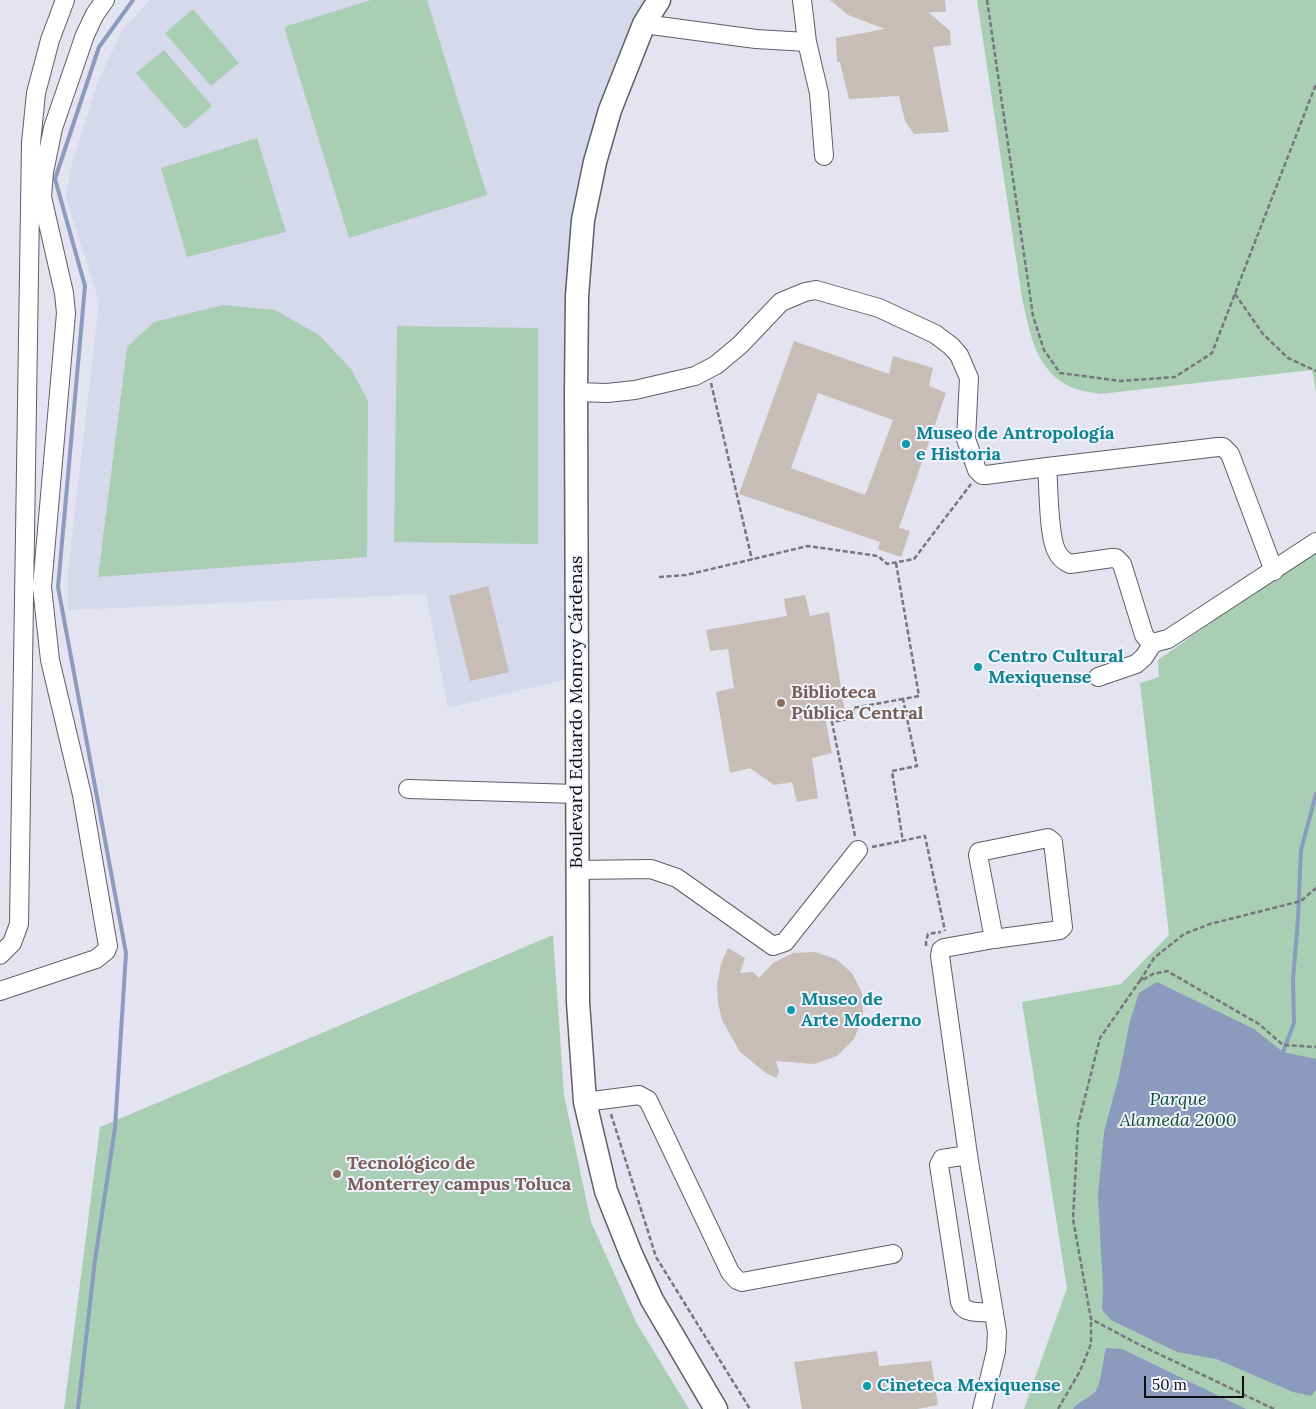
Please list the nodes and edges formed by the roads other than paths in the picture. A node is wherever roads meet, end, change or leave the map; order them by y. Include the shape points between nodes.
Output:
1 (65, 0) edge
2 (105, 0) edge
3 (659, 0) edge
4 (802, 0) edge
5 (644, 24) junction
6 (807, 42) junction
7 (824, 156) dead end
8 (576, 392) junction
9 (1047, 467) junction
10 (1316, 542) edge
11 (1274, 571) junction
12 (1153, 643) junction
13 (1098, 677) dead end
14 (408, 789) dead end
15 (577, 794) junction
16 (858, 850) road end
17 (577, 870) junction
18 (994, 939) junction
19 (0, 954) edge
20 (0, 991) edge
21 (585, 1102) junction
22 (968, 1155) junction
23 (893, 1254) dead end
24 (994, 1312) junction
25 (716, 1409) edge
26 (982, 1409) edge

1 - 19 lane via 36,93 31,143 19,924 12,943
2 - 20 lane via 85,35 53,128 44,172 42,197 66,312 42,587 50,660 82,795 108,946 96,959
3 - 5 main road, Boulevard Eduardo Monroy Cárdenas
4 - 6 lane
5 - 6 lane via 756,39
5 - 8 main road, Boulevard Eduardo Monroy Cárdenas via 610,110 583,220 577,296
6 - 7 lane via 819,93
8 - 9 lane via 635,390 695,376 716,365 740,345 781,302 816,290 878,308 935,334 951,346 959,355 969,378 966,440 979,473 986,475
8 - 15 main road, Boulevard Eduardo Monroy Cárdenas
9 - 11 lane via 1218,446 1223,448 1230,454
9 - 12 lane via 1056,550 1070,564 1112,558 1119,561 1144,635
10 - 11 lane
11 - 12 lane via 1168,639
12 - 13 lane via 1136,664
14 - 15 lane
15 - 17 main road, Boulevard Eduardo Monroy Cárdenas
16 - 17 lane via 785,942 773,946 677,878 651,869
17 - 21 main road, Boulevard Eduardo Monroy Cárdenas via 578,1002
18 - 18 lane via 1063,927 1053,842 1048,838 980,851 978,855
18 - 22 lane via 948,946 940,952
21 - 23 lane via 639,1095 648,1100 730,1272 737,1280 742,1282
21 - 25 main road, Boulevard Eduardo Monroy Cárdenas via 606,1191 631,1254 652,1300
22 - 24 lane
22 - 24 lane via 942,1159 939,1166 960,1302 966,1310
24 - 26 lane via 996,1351

